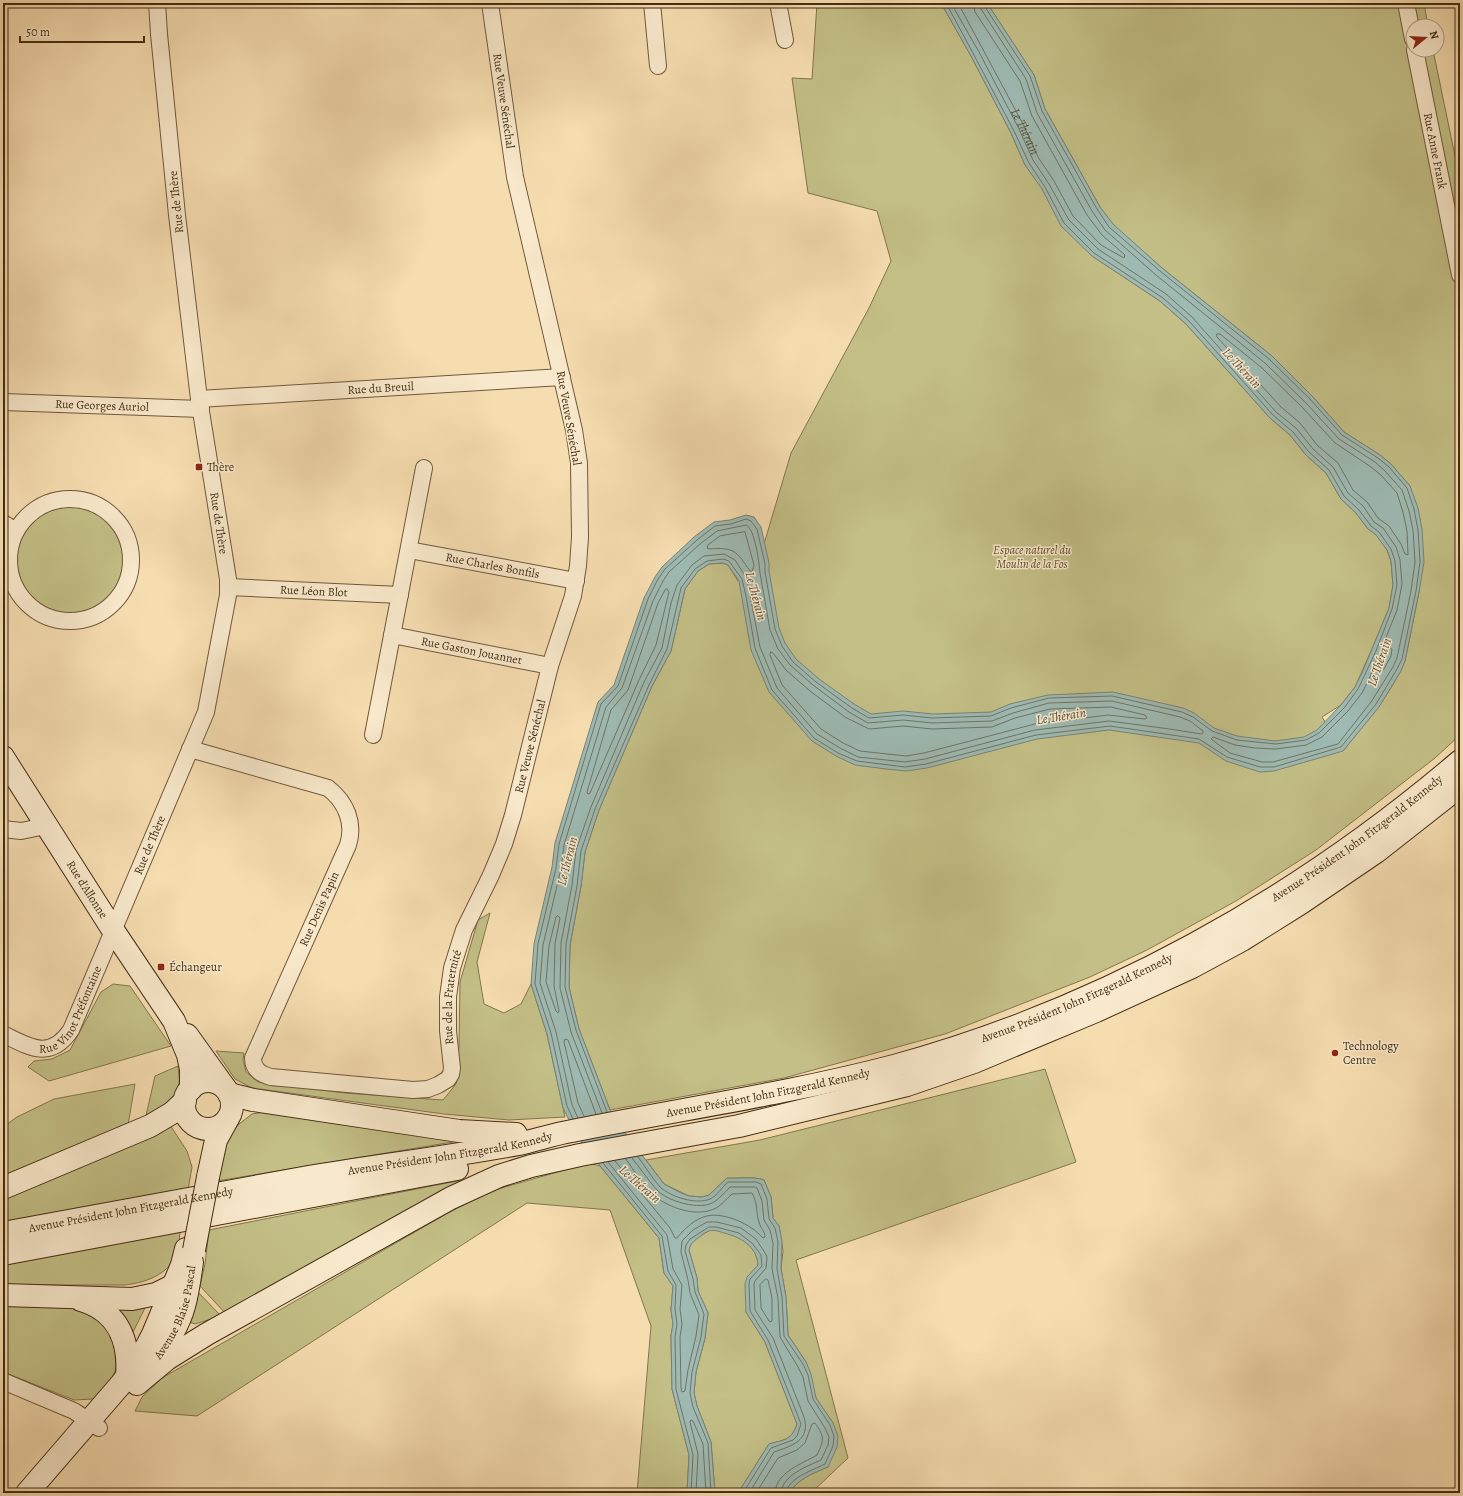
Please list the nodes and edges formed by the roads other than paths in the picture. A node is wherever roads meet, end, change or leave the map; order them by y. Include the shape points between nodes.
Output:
1 (157, 3) edge
2 (490, 3) edge
3 (652, 3) edge
4 (778, 3) edge
5 (1406, 3) edge
6 (1409, 18) edge
7 (785, 40) dead end
8 (1417, 58) edge
9 (658, 66) dead end
10 (1460, 275) edge
11 (562, 377) junction
12 (3, 402) edge
13 (200, 404) junction
14 (424, 468) dead end
15 (10, 527) edge
16 (409, 550) junction
17 (576, 581) junction
18 (229, 587) junction
19 (400, 595) junction
20 (392, 635) junction
21 (550, 666) junction
22 (373, 735) dead end
23 (190, 749) junction
24 (3, 757) edge
25 (1460, 760) edge
26 (1460, 786) edge
27 (46, 826) junction
28 (3, 829) edge
29 (508, 831) joint
30 (113, 930) junction
31 (174, 1021) junction
32 (3, 1034) edge
33 (357, 1086) joint
34 (227, 1091) junction
35 (188, 1095) junction
36 (227, 1120) junction
37 (194, 1124) junction
38 (630, 1135) junction
39 (573, 1145) junction
40 (204, 1177) junction
41 (3, 1188) edge
42 (3, 1233) edge
43 (190, 1249) junction
44 (3, 1254) edge
45 (190, 1272) junction
46 (171, 1290) junction
47 (3, 1296) edge
48 (74, 1298) junction
49 (177, 1324) junction
50 (207, 1334) junction
51 (132, 1380) junction
52 (3, 1381) edge
53 (94, 1424) junction
54 (27, 1493) edge
55 (45, 1493) edge

1 - 13 street, Rue de Thère via 177,215
2 - 11 street, Rue Veuve Sénéchal via 515,177
3 - 9 street
4 - 7 street
5 - 6 street
8 - 10 street, Rue Anne Frank
11 - 13 street, Rue du Breuil
11 - 17 street, Rue Veuve Sénéchal via 579,463 580,537
12 - 13 street, Rue Georges Auriol
13 - 18 street, Rue de Thère
14 - 16 street
15 - 15 street via 9,563 15,586 26,602 41,613 64,620 88,618 108,607 124,589 130,566 128,542 120,525 99,506 81,500 52,501 35,510 22,523
16 - 17 street, Rue Charles Bonfils
16 - 19 street
17 - 21 street, Rue Veuve Sénéchal
18 - 19 street, Rue Léon Blot
18 - 23 street, Rue de Thère via 206,712
19 - 20 street
20 - 21 street, Rue Gaston Jouannet
20 - 22 street
21 - 29 street, Rue Veuve Sénéchal
23 - 30 street, Rue de Thère
23 - 33 street, Rue Denis Papin via 328,788 339,798 345,809 351,830 348,845 253,1063 258,1072 271,1077
24 - 27 main road, Rue d'Allonne
25 - 38 main road, Avenue Président John Fitzgerald Kennedy via 1392,816 1293,886 1180,952 1085,997 982,1038 897,1065
26 - 38 main road, Avenue Président John Fitzgerald Kennedy via 1322,890 1242,940 1192,967 1096,1011 974,1062 907,1084 819,1106
27 - 28 street via 21,831
27 - 30 main road, Rue d'Allonne
29 - 33 street, Rue de la Fraternité via 494,869 464,930 452,968 448,1020 452,1068 448,1079 438,1086 420,1090
30 - 31 main road, Rue d'Allonne
30 - 32 street, Rue Vinot Préfontaine via 66,1037 53,1047 38,1049
31 - 34 main road, Rue d'Allonne via 192,1041
31 - 35 main road, Rue d'Allonne via 191,1069
34 - 35 main road via 219,1084 209,1081 199,1083
34 - 36 main road via 232,1101 232,1109
34 - 39 main road via 253,1100 459,1131 506,1134
35 - 37 main road via 186,1112
35 - 41 main road via 172,1113 150,1126
36 - 37 main road via 222,1125 211,1128
36 - 40 main road, Avenue Blaise Pascal via 216,1140
37 - 40 main road, Avenue Blaise Pascal via 202,1149
38 - 39 main road, Avenue Président John Fitzgerald Kennedy
39 - 42 main road, Avenue Président John Fitzgerald Kennedy via 518,1144 295,1180
39 - 44 main road, Avenue Président John Fitzgerald Kennedy
39 - 50 main road via 469,1190
40 - 43 main road, Avenue Blaise Pascal
43 - 45 main road, Avenue Blaise Pascal
43 - 46 main road, Avenue Blaise Pascal
45 - 46 main road
45 - 49 main road, Avenue Blaise Pascal via 186,1299
46 - 48 main road via 140,1298
46 - 49 main road via 170,1313
46 - 51 main road, Avenue Blaise Pascal
47 - 48 main road
48 - 51 main road via 96,1306 115,1322 125,1343
49 - 50 main road via 191,1333
49 - 51 main road, Avenue Blaise Pascal via 166,1343
50 - 51 main road
51 - 53 main road, Avenue Blaise Pascal
52 - 53 street via 54,1402
53 - 54 main road, Avenue Blaise Pascal
53 - 55 main road, Avenue Blaise Pascal

